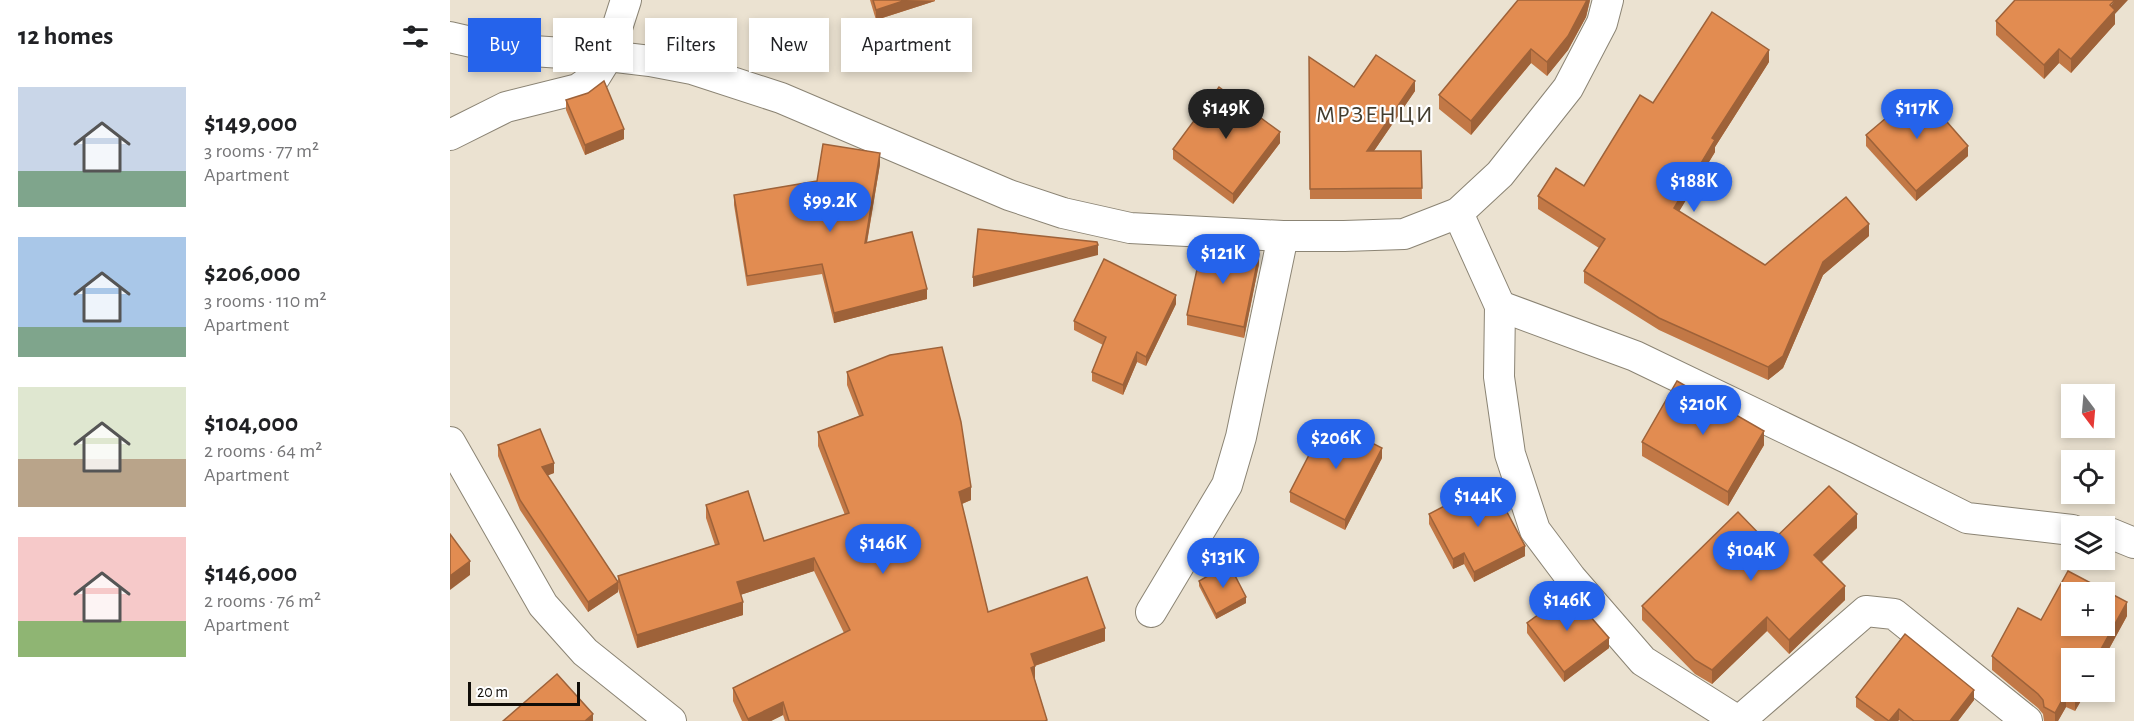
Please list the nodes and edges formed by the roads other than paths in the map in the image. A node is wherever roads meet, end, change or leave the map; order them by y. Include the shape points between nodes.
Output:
1 (626, 0) edge
2 (1608, 0) edge
3 (620, 18) edge
4 (450, 37) edge
5 (553, 52) edge
6 (633, 59) edge
7 (598, 72) edge
8 (450, 135) edge
9 (1458, 213) junction
10 (1283, 236) junction
11 (1500, 306) junction
12 (450, 442) edge
13 (2061, 529) edge
14 (2115, 535) edge
15 (2134, 543) edge
16 (1151, 612) dead end
17 (671, 721) edge
18 (1738, 721) edge
19 (2027, 721) edge

1 - 3 street
2 - 9 street via 1602,23 1568,88 1500,174
4 - 5 street via 502,49
6 - 10 street via 692,69 781,98 1009,195 1063,213 1130,228
7 - 8 street via 578,89 506,107
9 - 10 street via 1404,234
9 - 11 street
10 - 16 street via 1241,437 1227,485
11 - 13 street via 1635,356 1967,518
11 - 18 street via 1500,377 1510,454 1535,530 1643,662
12 - 17 street via 543,605 585,652
14 - 15 street
18 - 19 street via 1866,611 1893,614

